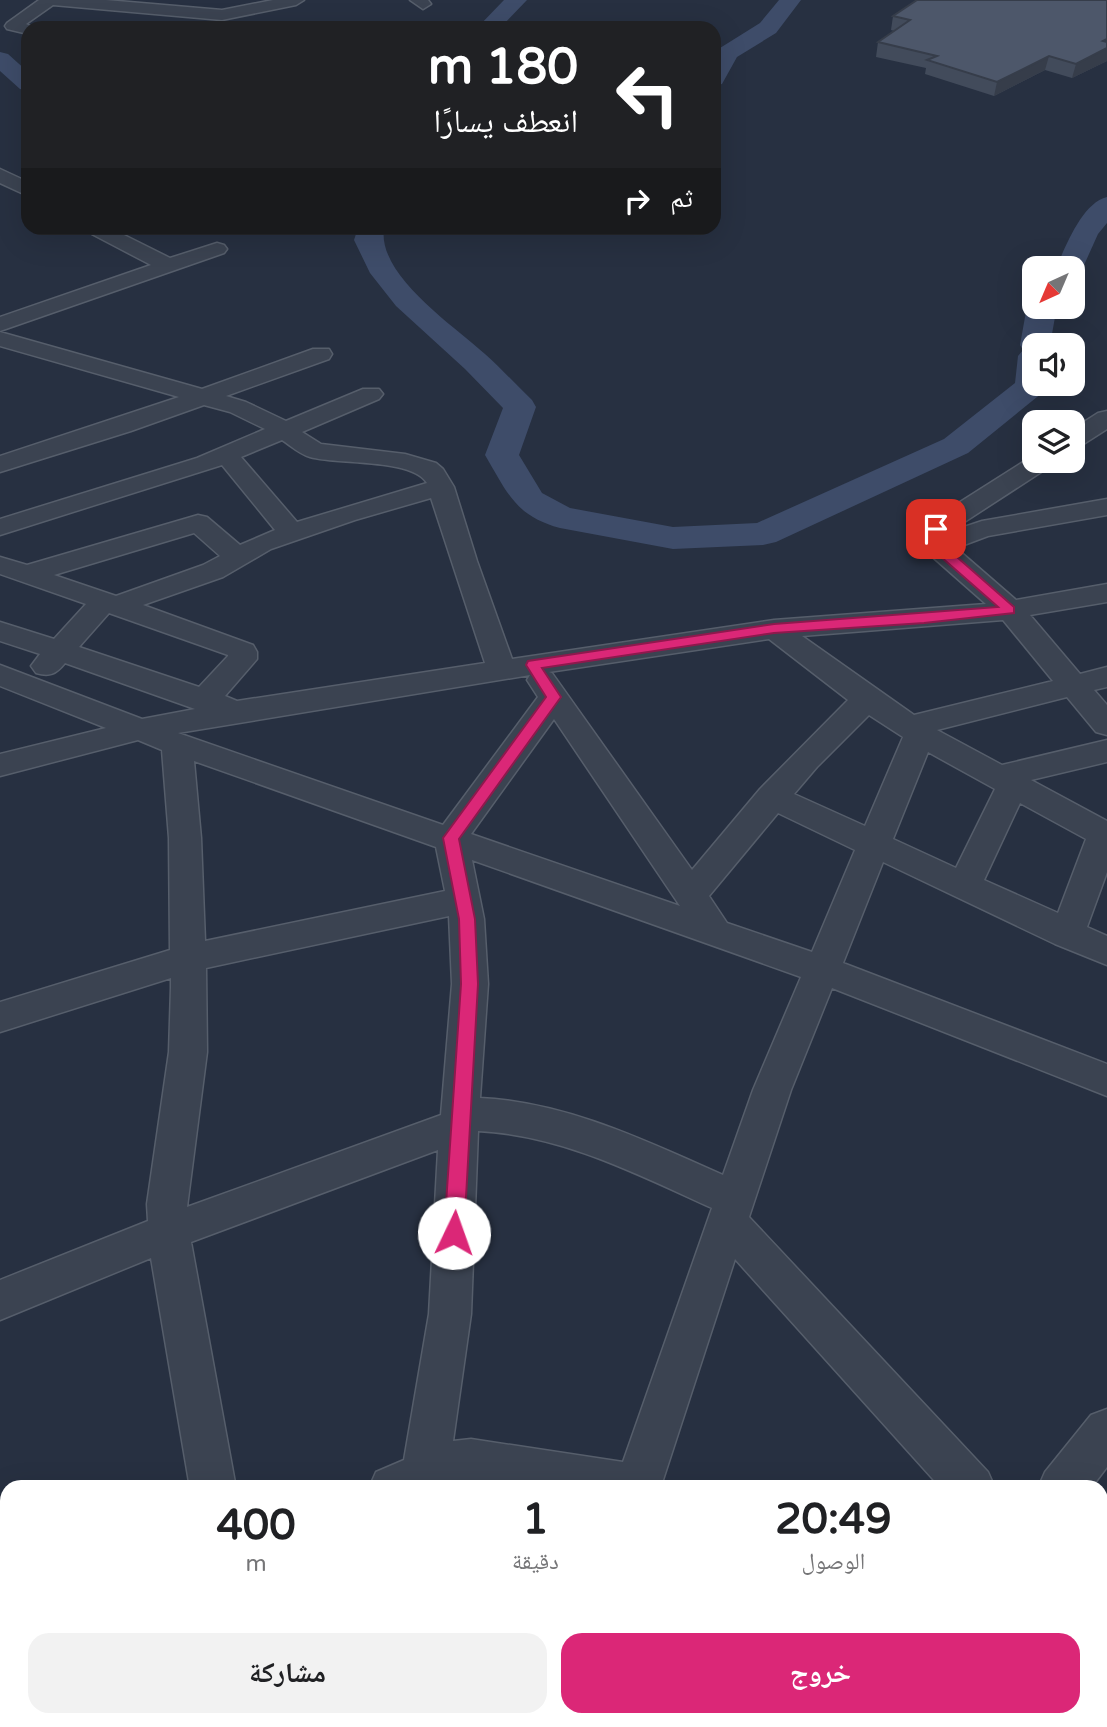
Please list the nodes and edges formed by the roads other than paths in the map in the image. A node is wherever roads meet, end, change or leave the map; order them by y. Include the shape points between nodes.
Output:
1 (51, 0) edge
2 (296, 0) edge
3 (141, 5) edge
4 (241, 6) edge
5 (105, 12) edge
6 (202, 14) edge
7 (30, 21) edge
8 (0, 175) edge
9 (21, 186) edge
10 (109, 235) edge
11 (217, 249) dead end
12 (169, 266) junction
13 (0, 324) edge
14 (0, 339) edge
15 (321, 354) dead end
16 (371, 394) dead end
17 (203, 398) junction
18 (1107, 418) edge
19 (285, 432) junction
20 (1085, 432) edge
21 (227, 456) junction
22 (0, 464) edge
23 (1023, 473) edge
24 (441, 487) junction
25 (1107, 507) edge
26 (0, 527) edge
27 (291, 532) junction
28 (936, 546) junction
29 (238, 557) junction
30 (0, 565) edge
31 (27, 574) junction
32 (1107, 593) edge
33 (111, 603) junction
34 (1010, 610) junction
35 (774, 629) junction
36 (0, 631) edge
37 (59, 651) junction
38 (533, 665) junction
39 (502, 670) junction
40 (1107, 677) edge
41 (14, 680) edge
42 (1074, 685) junction
43 (554, 697) junction
44 (867, 699) junction
45 (203, 701) junction
46 (238, 710) junction
47 (1107, 726) edge
48 (142, 729) junction
49 (915, 730) junction
50 (177, 744) junction
51 (1107, 751) edge
52 (0, 765) edge
53 (1006, 781) junction
54 (771, 797) junction
55 (1105, 836) edge
56 (451, 838) junction
57 (874, 845) junction
58 (964, 886) junction
59 (691, 894) junction
60 (464, 900) junction
61 (1067, 934) junction
62 (717, 935) junction
63 (1107, 951) edge
64 (189, 958) junction
65 (823, 970) junction
66 (0, 1017) edge
67 (1107, 1080) edge
68 (460, 1119) junction
69 (731, 1210) junction
70 (169, 1232) junction
71 (0, 1300) edge
72 (1107, 1431) edge
73 (212, 1480) edge
74 (415, 1480) edge
75 (420, 1480) edge
76 (591, 1480) edge
77 (640, 1480) edge
78 (965, 1480) edge
79 (1067, 1480) edge

1 - 5 street
1 - 7 street
2 - 4 street
3 - 5 street via 126,15
3 - 6 street
4 - 6 street via 222,15
5 - 7 street
8 - 9 street
10 - 12 street
11 - 12 street
12 - 13 street
14 - 17 street
15 - 17 street
16 - 19 street
17 - 19 street via 256,415
17 - 22 street
18 - 20 street
19 - 21 street
19 - 24 street via 323,454 420,465 434,474
21 - 26 street
21 - 27 street
23 - 28 street via 936,529 931,539
24 - 27 street
24 - 39 street
25 - 28 street via 982,529
27 - 29 street
28 - 34 street
29 - 31 street via 198,523
29 - 33 street via 213,571
30 - 31 street
31 - 33 street
32 - 34 street
33 - 37 street
33 - 45 street via 243,652 242,659
34 - 35 street
34 - 42 street
35 - 38 street
35 - 44 street
36 - 37 street
37 - 41 street
37 - 45 street
38 - 39 street
38 - 43 street
39 - 46 street
40 - 42 street
41 - 48 street
42 - 47 street
42 - 49 street
43 - 56 street
43 - 59 street
44 - 49 street
44 - 54 street
45 - 46 street
46 - 48 street
48 - 50 street
48 - 52 street
49 - 53 street
49 - 57 street
50 - 56 street
50 - 64 street
51 - 53 street
53 - 55 street
53 - 58 street
54 - 57 street
54 - 59 street
55 - 61 street
56 - 60 street
56 - 62 street
57 - 58 street
57 - 65 street
58 - 61 street
59 - 62 street
60 - 64 street
60 - 68 street via 470,984
61 - 63 street
62 - 65 street
64 - 66 street
64 - 70 street via 188,1052 167,1204
65 - 67 street
65 - 69 street via 772,1090
68 - 69 street via 518,1118 549,1125 628,1153
68 - 70 street
68 - 74 street via 450,1314
69 - 77 street
69 - 78 street
70 - 71 street
70 - 73 street
72 - 79 street
75 - 76 street via 451,1464 471,1462

